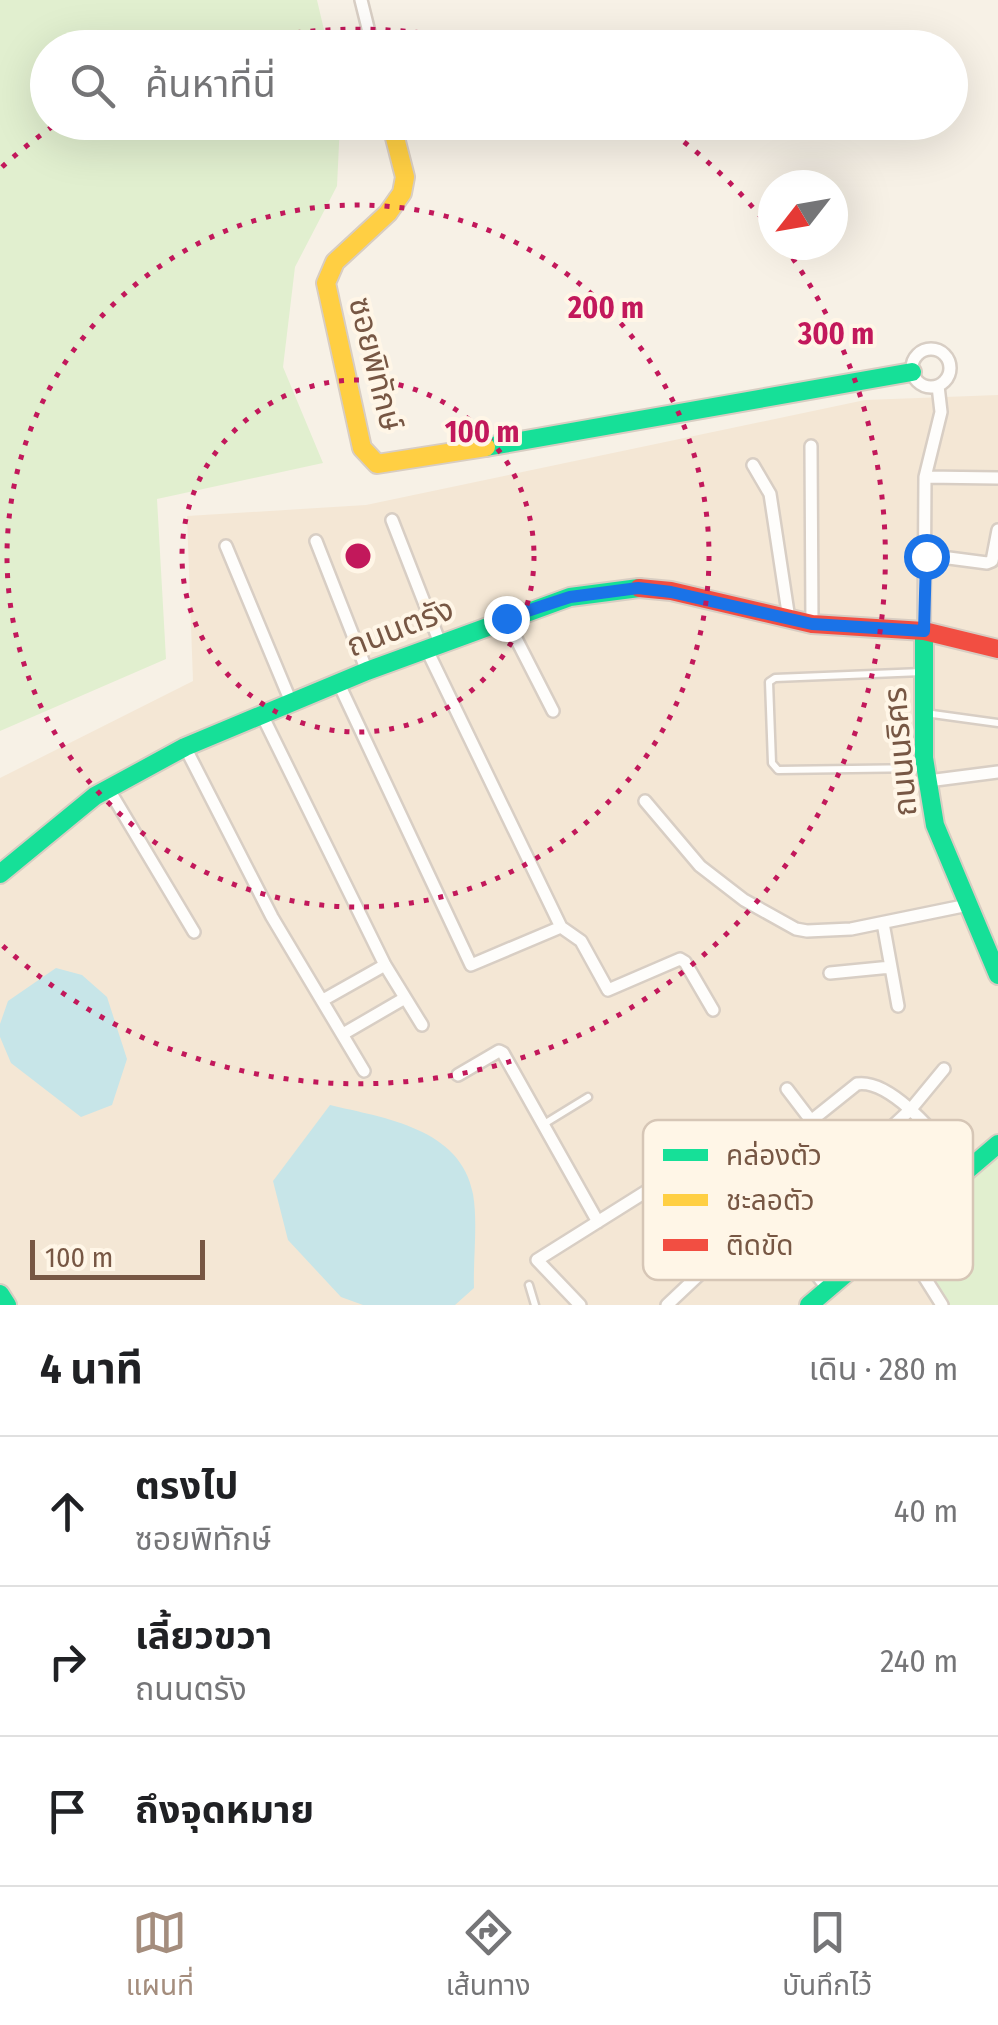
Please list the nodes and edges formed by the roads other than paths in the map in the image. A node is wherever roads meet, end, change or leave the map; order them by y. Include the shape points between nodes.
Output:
1 (361, 0) edge
2 (368, 30) edge
3 (396, 140) edge
4 (912, 372) junction
5 (938, 386) junction
6 (811, 446) dead end
7 (753, 465) dead end
8 (925, 476) junction
9 (998, 478) edge
10 (392, 520) dead end
11 (998, 530) edge
12 (316, 541) dead end
13 (226, 546) dead end
14 (926, 556) junction
15 (506, 618) junction
16 (790, 620) junction
17 (812, 624) junction
18 (924, 631) junction
19 (433, 645) junction
20 (998, 649) edge
21 (367, 670) junction
22 (924, 672) junction
23 (338, 682) junction
24 (291, 702) junction
25 (554, 711) dead end
26 (924, 713) junction
27 (262, 715) junction
28 (998, 723) edge
29 (185, 747) junction
30 (998, 772) edge
31 (927, 774) junction
32 (108, 788) junction
33 (646, 801) dead end
34 (0, 874) edge
35 (968, 905) junction
36 (883, 922) junction
37 (561, 927) junction
38 (194, 932) dead end
39 (385, 965) junction
40 (891, 967) junction
41 (830, 972) dead end
42 (998, 975) edge
43 (405, 998) junction
44 (323, 1000) junction
45 (898, 1006) dead end
46 (713, 1010) dead end
47 (422, 1025) dead end
48 (342, 1034) junction
49 (944, 1069) dead end
50 (364, 1070) dead end
51 (458, 1075) dead end
52 (787, 1089) dead end
53 (588, 1097) dead end
54 (911, 1109) junction
55 (812, 1120) joint
56 (899, 1120) edge
57 (921, 1120) edge
58 (543, 1125) junction
59 (998, 1144) edge
60 (973, 1164) edge
61 (643, 1194) edge
62 (598, 1222) junction
63 (694, 1280) edge
64 (821, 1280) edge
65 (839, 1280) edge
66 (926, 1280) edge
67 (529, 1285) dead end
68 (828, 1289) junction
69 (0, 1294) edge
70 (7, 1305) edge
71 (535, 1305) edge
72 (580, 1305) edge
73 (668, 1305) edge
74 (809, 1305) edge
75 (942, 1305) edge

1 - 2 street
3 - 4 street, ซอยพิทักษ์ via 402,193 335,262 326,283 362,448 377,464
4 - 5 street via 923,386
4 - 5 street, ซอยพิทักษ์ via 923,351 942,353 950,370
5 - 8 street, ซอยพิทักษ์ via 941,412
6 - 17 street
7 - 16 street via 770,494
8 - 9 street
8 - 14 street, ซอยพิทักษ์
10 - 19 street
11 - 14 street via 987,564
12 - 21 street
13 - 24 street
14 - 18 street, ซอยพิทักษ์
15 - 16 street, ถนนตรัง via 570,597 638,588
15 - 19 street, ถนนตรัง
15 - 25 street
16 - 17 street, ถนนตรัง
17 - 18 street, ถนนตรัง
18 - 20 street, ถนนตรัง
18 - 22 street, ถนนนริศร
19 - 21 street, ถนนตรัง
19 - 37 street
21 - 23 street, ถนนตรัง
22 - 26 street, ถนนนริศร
22 - 31 lane via 769,682 772,763 778,770
23 - 24 street, ถนนตรัง
23 - 37 street via 471,966
24 - 27 street, ถนนตรัง
26 - 28 lane
26 - 31 street, ถนนนริศร
27 - 29 street, ถนนตรัง
27 - 39 street
29 - 32 street, ถนนตรัง
29 - 44 street via 272,917
30 - 31 street
31 - 35 street, ถนนนริศร via 935,825
32 - 34 street, ถนนตรัง
32 - 38 street
33 - 36 street via 700,866 796,928
35 - 36 street
35 - 42 street, ถนนนริศร
36 - 40 street
37 - 46 street via 581,941 608,990 680,959
39 - 43 street
39 - 44 street
40 - 41 street
40 - 45 street
43 - 47 street
43 - 48 street
44 - 48 street
48 - 50 street
49 - 54 street
51 - 58 street via 502,1052
52 - 55 street
53 - 58 lane
54 - 55 street via 865,1083
54 - 56 street
54 - 57 street
58 - 62 street
59 - 60 street
61 - 62 street
62 - 72 street via 537,1260
63 - 73 street
64 - 68 street
65 - 68 street
66 - 75 street
67 - 71 lane
68 - 74 street
69 - 70 street

